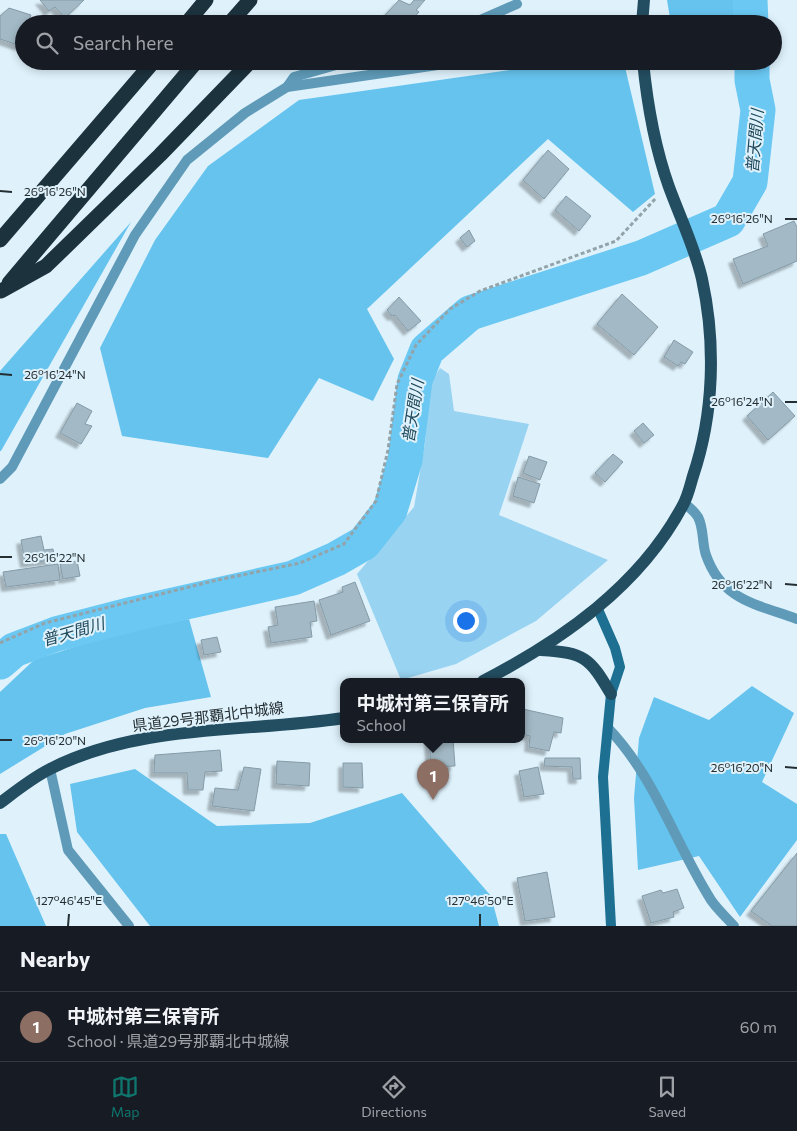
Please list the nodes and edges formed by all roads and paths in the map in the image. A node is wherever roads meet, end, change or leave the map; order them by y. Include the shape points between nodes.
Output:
1 (206, 0) edge
2 (250, 0) edge
3 (644, 0) edge
4 (517, 4) dead end
5 (194, 15) edge
6 (237, 15) edge
7 (492, 15) edge
8 (641, 15) edge
9 (146, 70) edge
10 (189, 70) edge
11 (242, 70) edge
12 (318, 70) edge
13 (403, 70) edge
14 (644, 70) edge
15 (287, 87) junction
16 (669, 187) junction
17 (0, 240) edge
18 (1, 292) edge
19 (0, 480) edge
20 (684, 503) junction
21 (598, 607) junction
22 (797, 619) edge
23 (0, 643) edge
24 (540, 650) junction
25 (489, 678) edge
26 (611, 694) junction
27 (340, 718) edge
28 (608, 728) junction
29 (50, 769) junction
30 (0, 803) edge
31 (130, 926) edge
32 (611, 926) edge
33 (734, 926) edge

1 - 5 highway
2 - 6 highway
3 - 8 main road
4 - 7 street
9 - 17 highway
10 - 18 highway
11 - 18 highway via 46,266
12 - 15 street via 294,77
13 - 15 street
14 - 16 main road via 654,130
15 - 19 street via 245,113 187,160 135,235 12,467
16 - 20 main road via 705,295 710,348 705,434
16 - 23 path via 616,241 480,291 450,309 416,345 397,384 388,450 376,501 344,544 300,563 45,623
20 - 21 main road via 665,536 641,566
20 - 22 street via 698,518 707,556 722,584 744,601
21 - 24 main road
21 - 26 main road via 620,667
24 - 25 main road
24 - 26 main road via 564,651 584,657
26 - 28 main road
27 - 29 main road, 県道29号那覇北中城線 via 154,736 110,746
28 - 32 main road via 603,777
28 - 33 street via 625,746 653,790 712,902
29 - 30 main road, 県道29号那覇北中城線
29 - 31 street via 68,850

